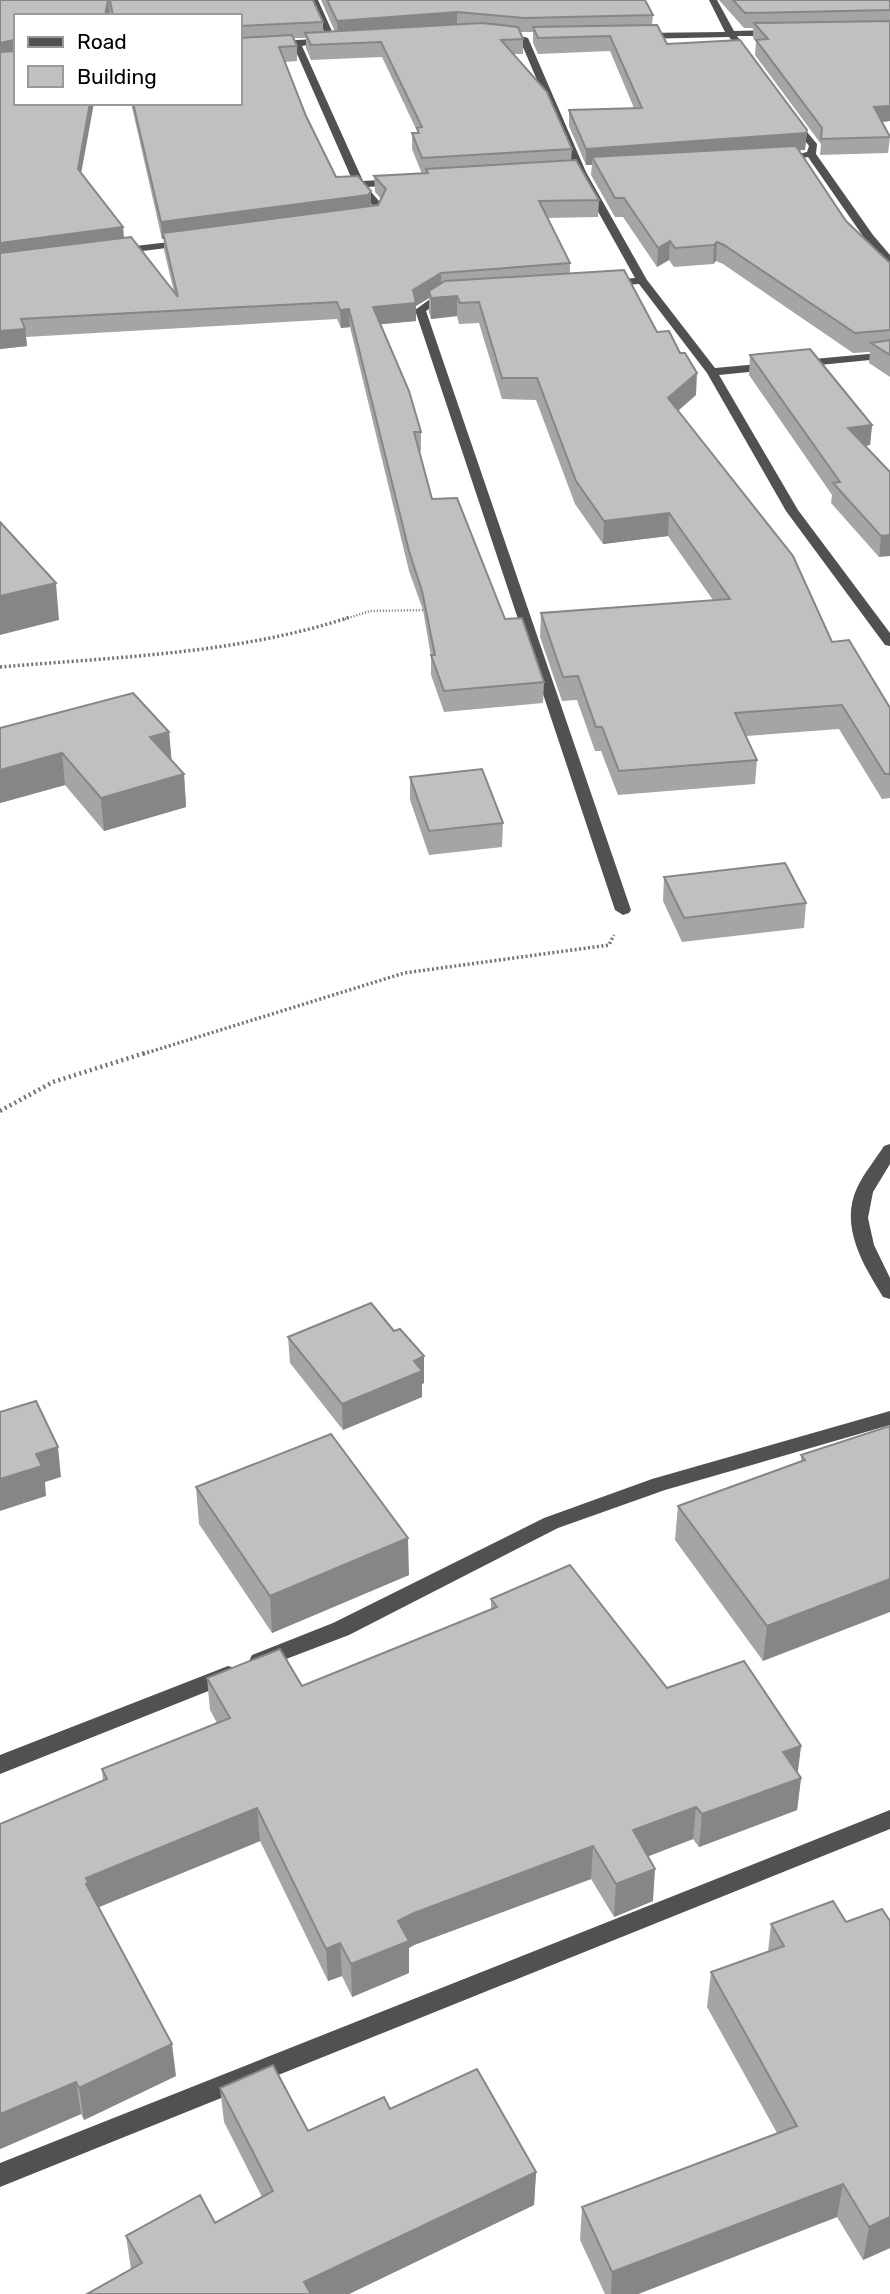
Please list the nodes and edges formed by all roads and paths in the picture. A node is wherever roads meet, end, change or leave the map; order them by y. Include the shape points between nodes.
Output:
1 (314, 0) edge
2 (713, 0) edge
3 (482, 32) edge
4 (783, 33) edge
5 (731, 34) junction
6 (634, 36) edge
7 (524, 38) junction
8 (538, 38) edge
9 (346, 39) edge
10 (332, 40) junction
11 (297, 44) junction
12 (242, 47) edge
13 (756, 68) edge
14 (789, 113) edge
15 (811, 154) junction
16 (767, 160) edge
17 (581, 172) junction
18 (595, 172) edge
19 (568, 173) edge
20 (415, 181) edge
21 (359, 184) junction
22 (354, 222) edge
23 (204, 240) edge
24 (109, 252) edge
25 (890, 261) edge
26 (642, 281) junction
27 (588, 285) edge
28 (468, 294) edge
29 (890, 355) edge
30 (712, 372) junction
31 (440, 610) edge
32 (890, 642) edge
33 (0, 667) edge
34 (623, 910) joint
35 (0, 1111) edge
36 (890, 1150) edge
37 (890, 1293) edge
38 (890, 1418) edge
39 (0, 1765) edge
40 (890, 1819) edge
41 (0, 2175) edge

1 - 10 street
2 - 5 street
3 - 7 street
4 - 5 street
5 - 6 street
5 - 13 street
7 - 8 street
7 - 17 street
9 - 10 street
10 - 11 street
11 - 12 street
11 - 21 street
14 - 15 street via 814,146
15 - 16 street
15 - 25 street
17 - 18 street
17 - 19 street
17 - 26 street
20 - 21 street
21 - 22 street via 379,207 374,217
23 - 24 street
26 - 27 street
26 - 30 street
28 - 34 street via 441,296 420,310
29 - 30 street
30 - 32 street via 792,511
31 - 33 path via 370,611 318,628 188,650
34 - 35 path via 610,945 404,973 52,1082
36 - 37 street via 863,1193 860,1220 870,1262
38 - 39 street via 659,1484 551,1523 341,1629
40 - 41 street

